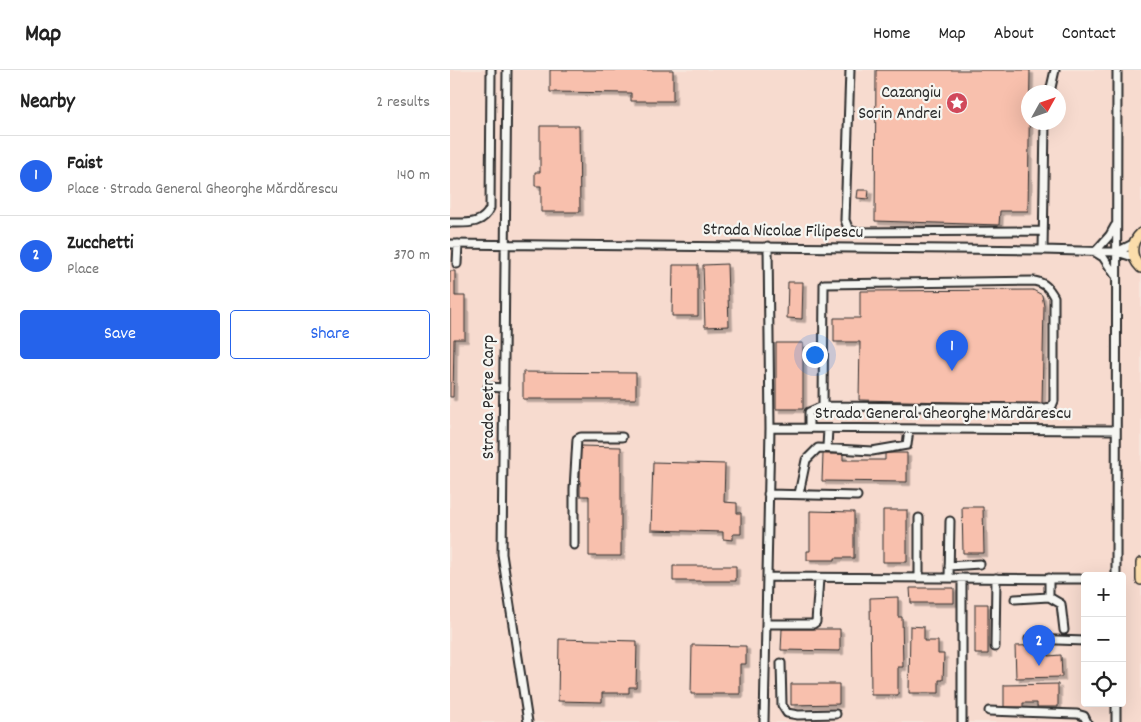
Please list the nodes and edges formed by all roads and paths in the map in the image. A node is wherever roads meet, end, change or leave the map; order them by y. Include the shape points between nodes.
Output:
1 (491, 70) edge
2 (507, 70) edge
3 (850, 70) edge
4 (1055, 70) edge
5 (1116, 70) edge
6 (1052, 85) edge
7 (1045, 130) edge
8 (450, 222) edge
9 (1116, 223) junction
10 (1043, 231) junction
11 (1141, 233) edge
12 (454, 244) edge
13 (1133, 244) junction
14 (505, 246) junction
15 (768, 246) junction
16 (1043, 250) junction
17 (1095, 252) junction
18 (1117, 252) junction
19 (1133, 257) junction
20 (457, 264) dead end
21 (1141, 268) edge
22 (1116, 279) junction
23 (488, 387) dead end
24 (504, 388) junction
25 (823, 406) junction
26 (770, 428) junction
27 (809, 428) junction
28 (828, 429) junction
29 (909, 429) junction
30 (1116, 430) junction
31 (622, 437) dead end
32 (827, 447) junction
33 (768, 494) junction
34 (800, 494) junction
35 (856, 496) dead end
36 (918, 518) dead end
37 (950, 521) dead end
38 (574, 545) dead end
39 (1141, 563) edge
40 (980, 564) dead end
41 (949, 566) junction
42 (1116, 572) edge
43 (767, 578) junction
44 (819, 578) junction
45 (919, 578) junction
46 (949, 578) junction
47 (962, 578) junction
48 (996, 578) junction
49 (1049, 578) junction
50 (1081, 580) edge
51 (1141, 580) edge
52 (1049, 598) junction
53 (1015, 599) dead end
54 (766, 624) junction
55 (1064, 630) dead end
56 (1029, 639) dead end
57 (1081, 640) edge
58 (995, 647) dead end
59 (782, 663) dead end
60 (1116, 707) edge
61 (989, 711) dead end
62 (836, 714) dead end
63 (821, 718) edge
64 (528, 722) edge
65 (764, 722) edge
66 (962, 722) edge
67 (1087, 722) edge
68 (1116, 722) edge

1 - 8 street via 490,208 481,220
2 - 14 street, Strada Petre Carp
3 - 10 street via 845,220 848,228 854,232
4 - 6 street
5 - 9 street
7 - 10 street
9 - 17 street
9 - 18 street
10 - 16 street
11 - 13 main road
12 - 14 street, Strada Nicolae Filipescu
12 - 20 street
13 - 18 street, Strada Nicolae Filipescu
13 - 19 main road
14 - 15 street, Strada Nicolae Filipescu
14 - 24 street, Strada Petre Carp
15 - 16 street, Strada Nicolae Filipescu
15 - 26 street
16 - 17 street, Strada Nicolae Filipescu
17 - 18 street, Strada Nicolae Filipescu
17 - 22 street via 1109,265
18 - 19 street, Strada Nicolae Filipescu
18 - 22 street
19 - 21 main road
22 - 30 street
23 - 24 street
24 - 64 street, Strada Petre Carp via 502,554
25 - 25 street via 824,284 1034,281 1049,287 1054,297 1052,406
25 - 27 street via 809,412
26 - 27 street, Strada General Gheorghe Mărdărescu
26 - 33 street
27 - 28 street, Strada General Gheorghe Mărdărescu
28 - 29 street, Strada General Gheorghe Mărdărescu
28 - 32 street
29 - 30 street, Strada General Gheorghe Mărdărescu
29 - 32 street via 907,445 872,451
30 - 42 street
31 - 38 street via 577,439
32 - 34 street via 818,448 806,460
33 - 34 street
33 - 43 street
34 - 35 street
36 - 45 street
37 - 41 street
39 - 51 main road
40 - 41 street
41 - 46 street
43 - 44 street
43 - 54 street
44 - 45 street
44 - 54 street via 816,622
45 - 46 street
46 - 47 street
47 - 48 street
47 - 66 street
48 - 49 street
48 - 58 street
49 - 50 street
49 - 52 street
52 - 53 street
52 - 55 street via 1061,604
54 - 65 street
56 - 57 street
59 - 63 street via 784,709 798,715
60 - 68 street
61 - 67 street via 1077,714 1084,716
62 - 63 street

